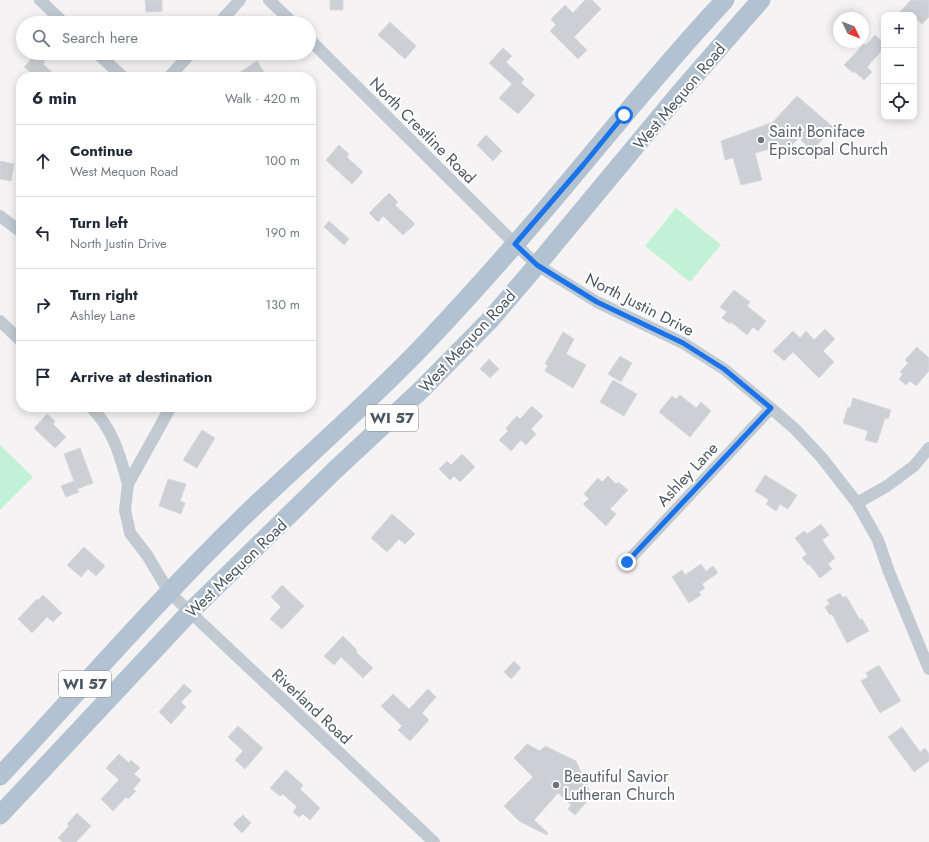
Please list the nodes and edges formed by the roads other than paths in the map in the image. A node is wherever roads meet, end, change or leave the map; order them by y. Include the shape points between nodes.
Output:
1 (40, 0) edge
2 (240, 0) edge
3 (270, 0) edge
4 (725, 0) edge
5 (761, 0) edge
6 (57, 16) edge
7 (225, 16) edge
8 (286, 16) edge
9 (316, 46) edge
10 (105, 60) edge
11 (185, 60) edge
12 (118, 72) edge
13 (174, 72) edge
14 (0, 216) edge
15 (16, 228) edge
16 (515, 244) junction
17 (537, 265) junction
18 (0, 321) edge
19 (16, 336) edge
20 (771, 408) junction
21 (96, 412) edge
22 (168, 412) edge
23 (929, 448) edge
24 (128, 484) junction
25 (857, 503) junction
26 (627, 562) dead end
27 (170, 592) junction
28 (190, 612) junction
29 (929, 669) edge
30 (0, 776) edge
31 (0, 815) edge
32 (434, 842) edge

1 - 6 street
2 - 7 street
3 - 8 street
4 - 16 main road, West Mequon Road / WI 57
5 - 17 main road, West Mequon Road / WI 57 via 678,95
9 - 16 street, North Crestline Road
10 - 12 street
11 - 13 street
14 - 15 street
16 - 17 street, North Justin Drive
16 - 27 main road, West Mequon Road / WI 57 via 419,350 242,518
17 - 20 street, North Justin Drive via 597,302 683,343 724,369
17 - 28 main road, West Mequon Road / WI 57 via 490,320 422,389
18 - 19 street
20 - 25 street, North Justin Drive via 822,458
20 - 26 street, Ashley Lane
21 - 24 street via 111,434
22 - 24 street
23 - 25 street via 914,466 887,486
24 - 27 street, Riverland Road via 125,510 130,533
25 - 29 street, North Justin Drive via 878,540
27 - 28 street, Riverland Road
27 - 30 main road, West Mequon Road / WI 57
28 - 31 main road, West Mequon Road / WI 57
28 - 32 street, Riverland Road

